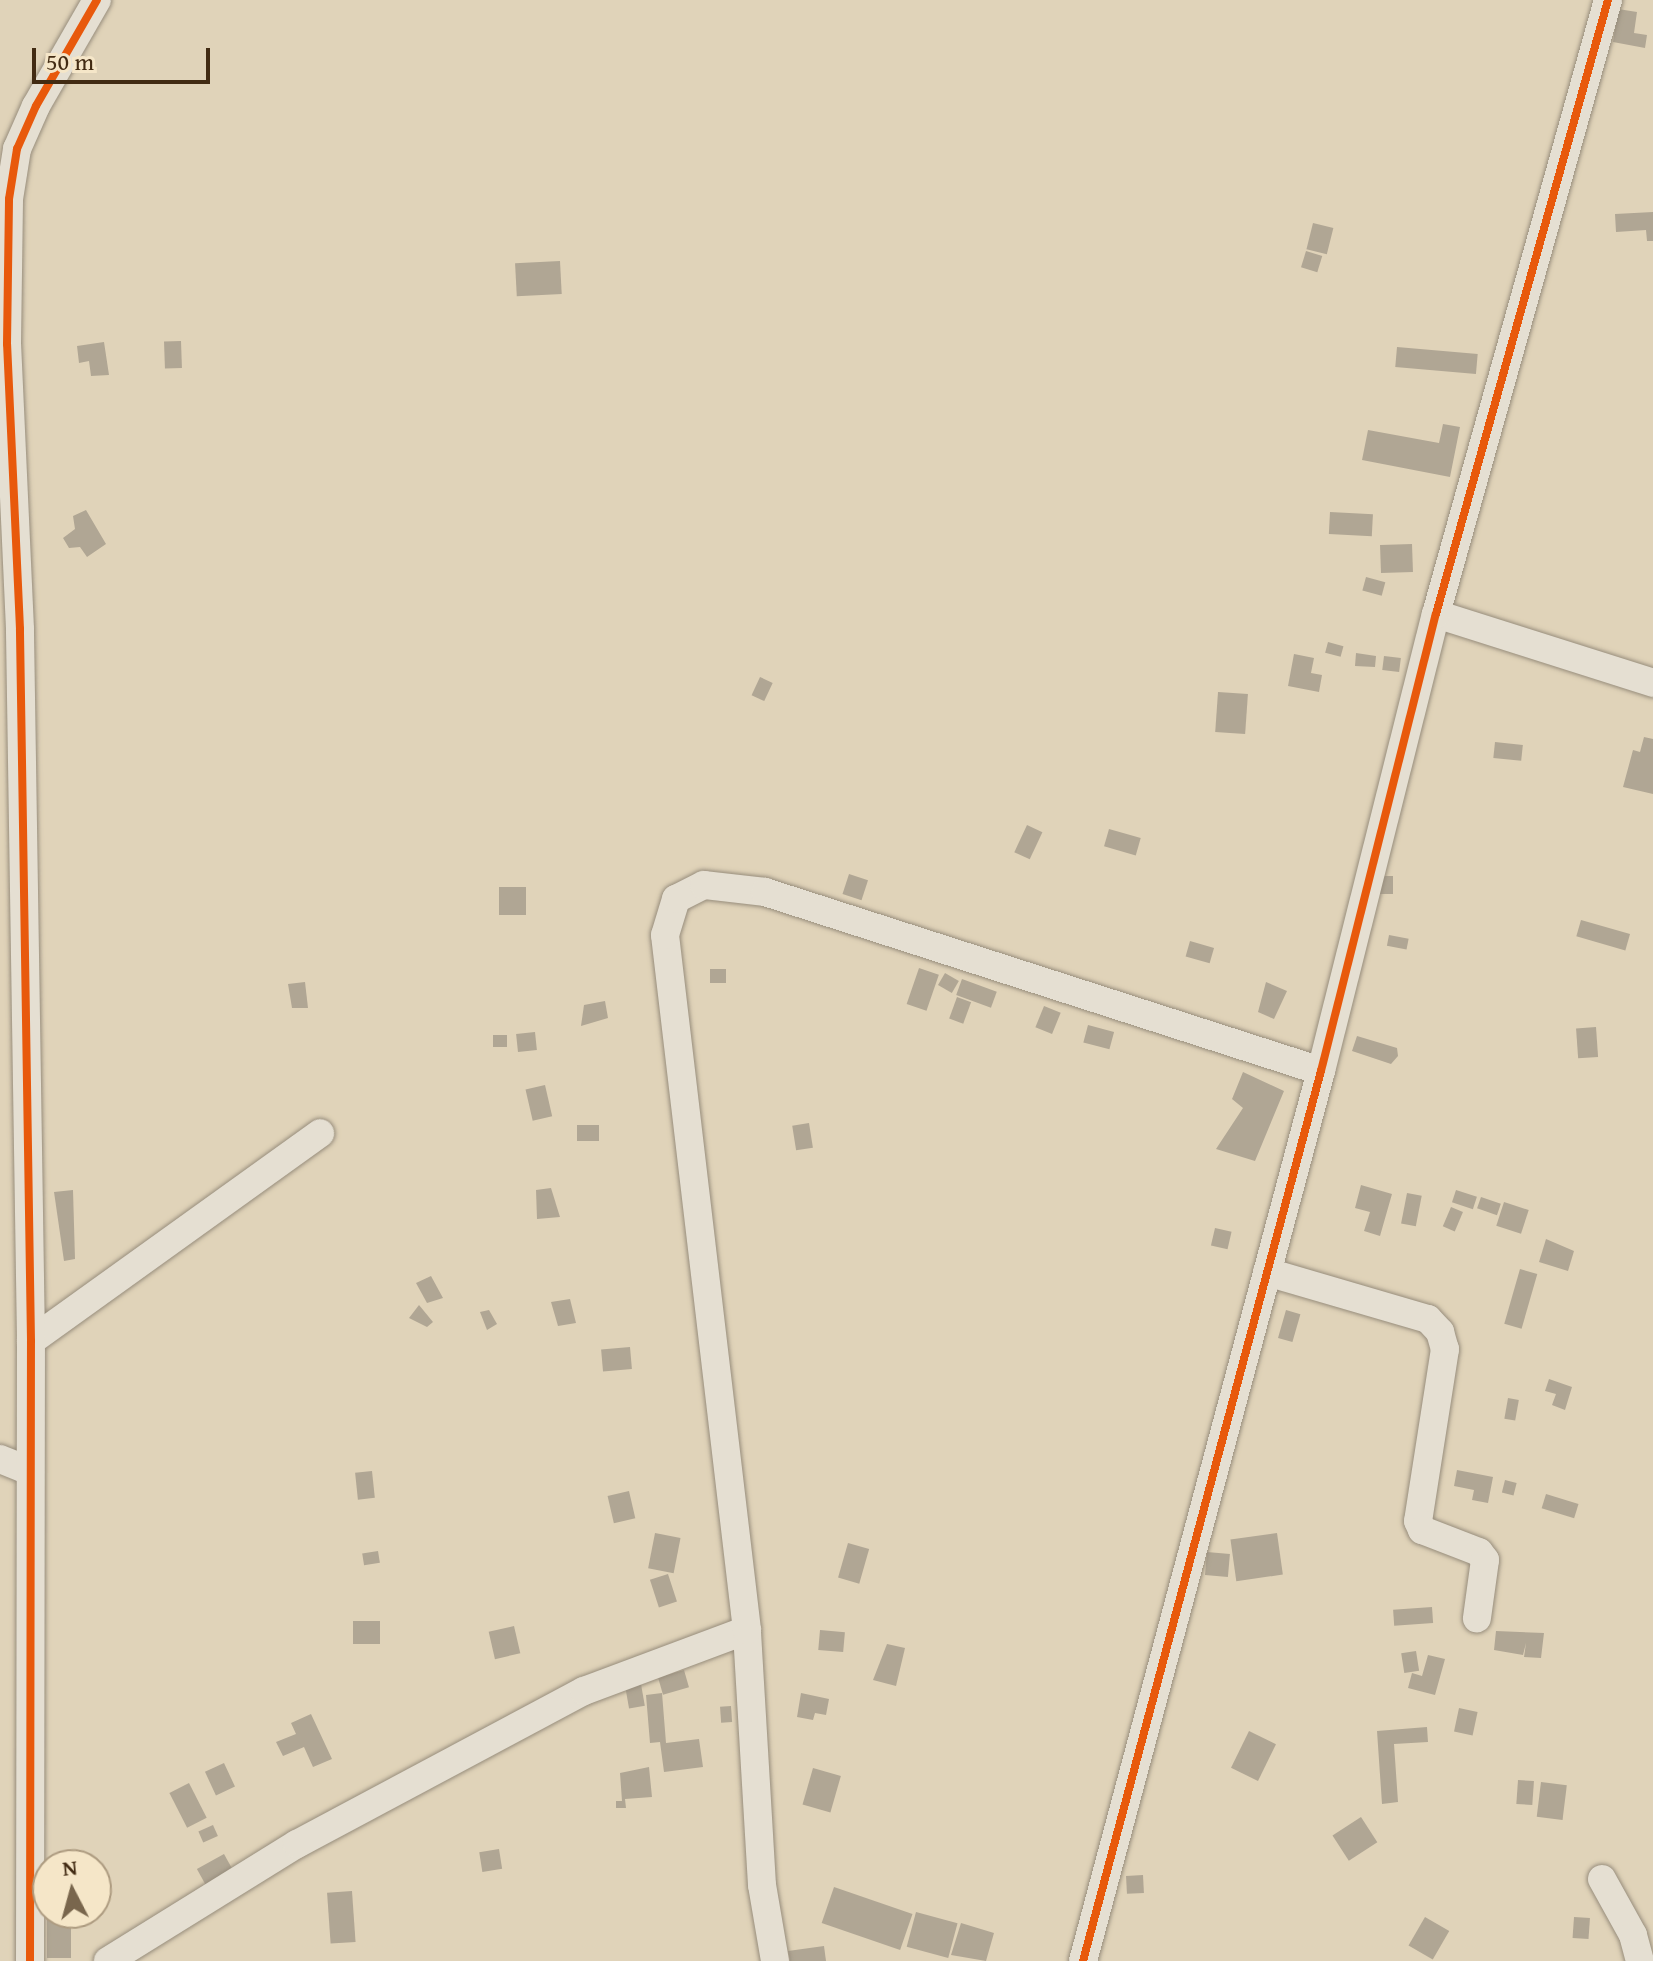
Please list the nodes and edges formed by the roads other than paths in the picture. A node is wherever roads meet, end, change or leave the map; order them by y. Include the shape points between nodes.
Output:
1 (97, 0) edge
2 (1608, 0) edge
3 (1436, 614) junction
4 (1653, 683) edge
5 (1321, 1071) junction
6 (320, 1133) dead end
7 (1267, 1272) junction
8 (31, 1341) junction
9 (0, 1459) edge
10 (30, 1471) junction
11 (1477, 1618) dead end
12 (747, 1630) junction
13 (1602, 1879) dead end
14 (30, 1961) edge
15 (108, 1961) edge
16 (775, 1961) edge
17 (1083, 1961) edge
18 (1640, 1961) edge

1 - 8 street via 77,27 17,149 9,199 7,344 20,629
2 - 3 street
3 - 4 street
3 - 5 street
5 - 7 street
5 - 12 street via 765,892 704,885 676,899 665,935
6 - 8 street
7 - 11 street via 1428,1319 1440,1332 1445,1349 1418,1521 1422,1530 1479,1552 1485,1560
7 - 17 street
8 - 10 street
9 - 10 street
10 - 14 street
12 - 15 street via 584,1691 297,1844
12 - 16 street via 762,1885
13 - 18 street via 1633,1935

